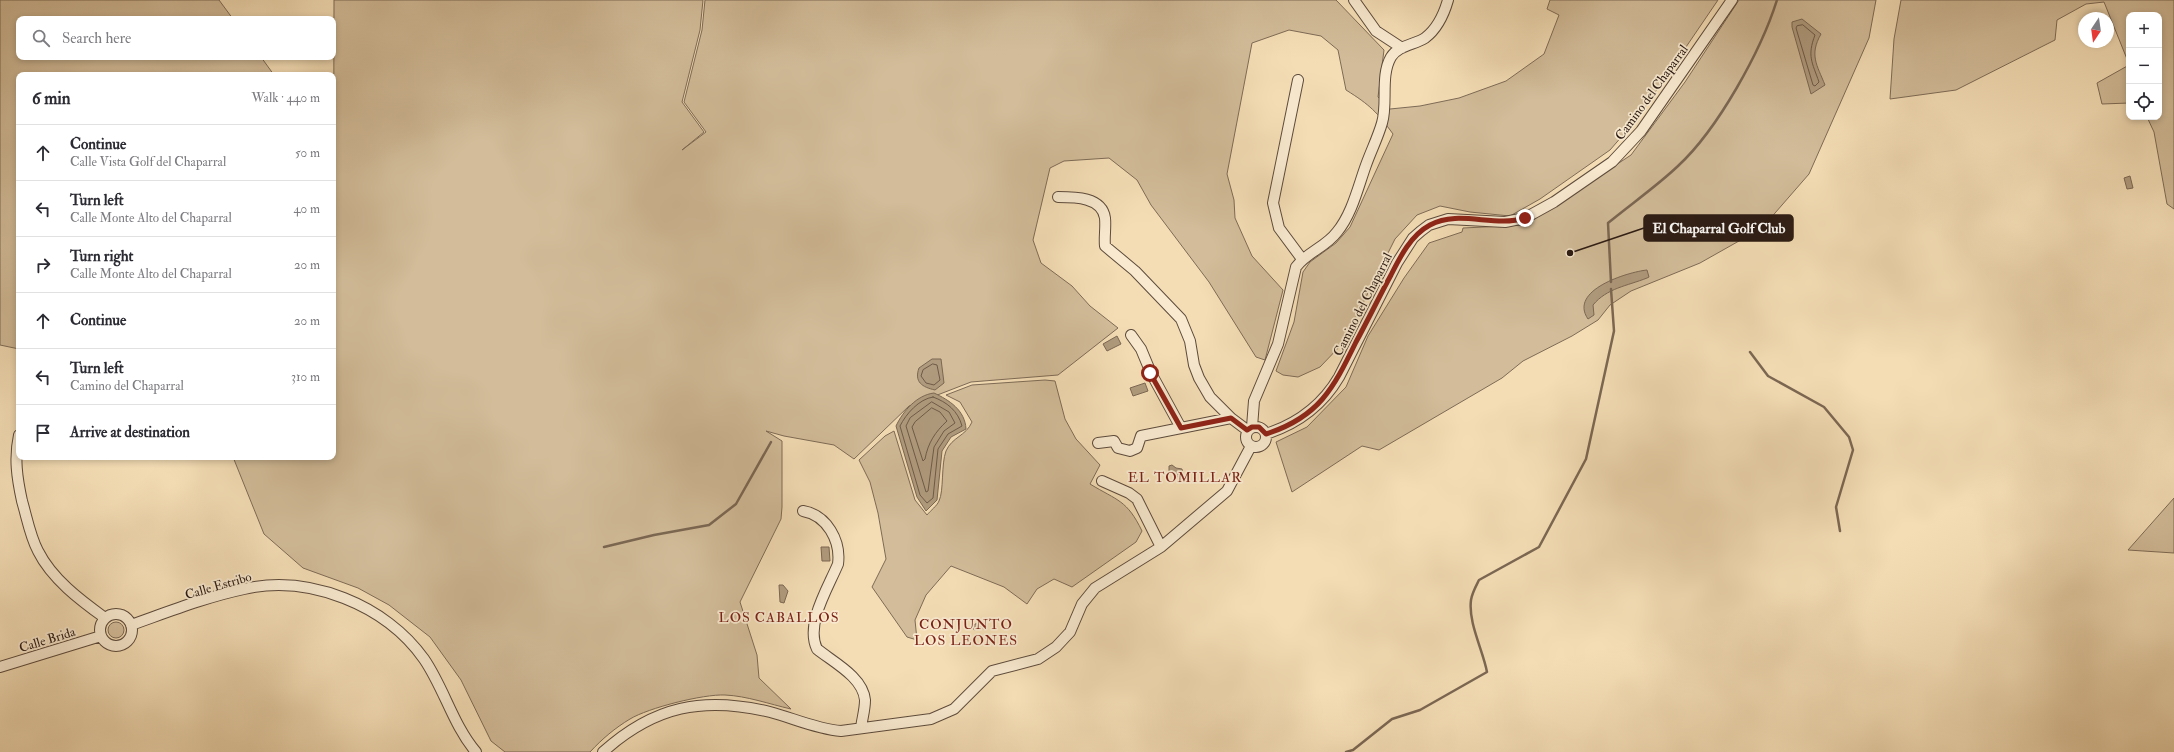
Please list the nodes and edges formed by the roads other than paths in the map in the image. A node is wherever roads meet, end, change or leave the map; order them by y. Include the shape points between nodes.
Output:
1 (1354, 0) edge
2 (1448, 0) edge
3 (1732, 0) edge
4 (1402, 48) junction
5 (1298, 80) dead end
6 (1058, 197) dead end
7 (1302, 259) junction
8 (1131, 335) dead end
9 (1231, 418) junction
10 (1181, 428) junction
11 (1250, 429) junction
12 (1266, 434) junction
13 (1098, 443) dead end
14 (1251, 446) junction
15 (16, 449) edge
16 (16, 460) edge
17 (16, 460) edge
18 (1102, 481) dead end
19 (803, 511) dead end
20 (1160, 546) junction
21 (105, 618) junction
22 (131, 625) junction
23 (101, 636) junction
24 (0, 667) edge
25 (860, 728) junction
26 (476, 752) edge
27 (602, 752) edge

1 - 4 street via 1376,31
2 - 4 street via 1432,31 1424,38
3 - 12 street, Camino del Chaparral via 1641,131 1602,169 1554,202 1525,218 1505,222 1448,219 1420,231 1397,263 1339,377 1327,394 1303,416
4 - 7 street via 1396,51 1388,66 1382,123 1344,222 1329,241
5 - 7 street via 1273,203 1279,228
6 - 9 street via 1085,199 1101,209 1105,216 1105,246 1135,271 1181,319 1190,341 1199,378 1210,397
7 - 11 street via 1296,267 1278,344 1254,401
8 - 10 street via 1141,349 1150,373
9 - 10 street
9 - 11 street
10 - 13 street via 1141,436 1137,448 1130,451 1118,448 1114,441
11 - 12 street via 1259,427
11 - 14 street via 1245,439
12 - 14 street via 1261,446
14 - 20 street via 1227,490
15 - 17 street
16 - 21 street via 16,474 38,551 63,584
18 - 20 street via 1137,499
19 - 25 street via 825,523 837,543 838,564 813,624 814,641 817,649 857,681 862,690 864,700
20 - 25 street via 1142,560 1094,588 1082,604 1075,622 1063,640 1038,659 992,671 963,701 944,715
21 - 22 street via 114,614 120,615
21 - 23 street via 100,627
22 - 23 street via 132,635 122,646 107,644
22 - 26 street, Calle Estribo via 221,595 258,586 289,586 336,595 380,618 399,632 423,658 436,678 460,729
23 - 24 street, Calle Brida
25 - 27 street via 828,730 770,712 712,704 664,712 623,733

